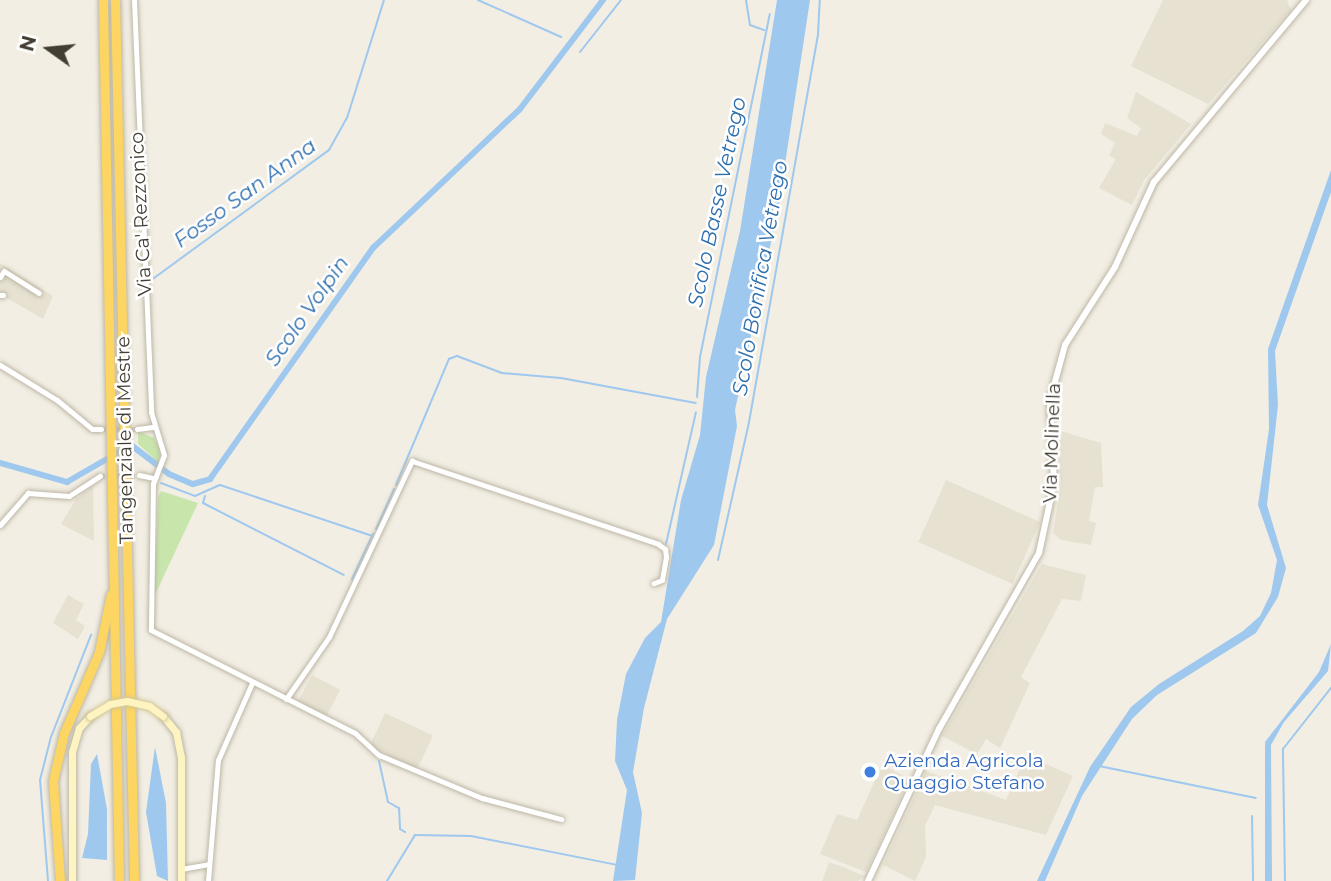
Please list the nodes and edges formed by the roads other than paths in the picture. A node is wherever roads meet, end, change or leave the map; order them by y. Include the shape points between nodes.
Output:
1 (103, 0) edge
2 (115, 0) edge
3 (134, 0) edge
4 (1306, 0) edge
5 (0, 277) edge
6 (39, 293) dead end
7 (0, 365) edge
8 (153, 427) junction
9 (101, 429) tunnel mouth
10 (137, 429) tunnel mouth
11 (139, 475) tunnel mouth
12 (100, 476) tunnel mouth
13 (154, 476) junction
14 (114, 516) junction
15 (0, 525) edge
16 (654, 583) dead end
17 (252, 683) junction
18 (286, 699) junction
19 (561, 819) dead end
20 (209, 864) junction
21 (181, 869) junction
22 (60, 881) edge
23 (72, 881) edge
24 (119, 881) edge
25 (134, 881) edge
26 (181, 881) edge
27 (208, 881) edge
28 (868, 881) edge

1 - 14 highway, Tangenziale di Mestre
2 - 25 highway, Tangenziale di Mestre
3 - 8 street, Via Ca' Rezzonico via 137,162 145,219
4 - 28 street, Via Molinella via 1154,182 1115,267 1065,345 1050,400 1054,483 1039,553 939,729
5 - 6 street via 4,271
7 - 9 street via 57,400 92,429
8 - 10 street
8 - 13 street, Via Ca' Rezzonico via 163,450
11 - 13 street
12 - 15 street via 69,496 28,493
13 - 17 street via 151,630
14 - 22 highway via 106,629 64,733 53,781
14 - 24 highway
16 - 18 street via 662,580 666,557 658,544 412,461 329,637
17 - 18 street
17 - 20 street via 218,760
18 - 19 street via 355,733 379,755 482,798
20 - 21 street
20 - 27 street
21 - 23 main road, bridge via 181,757 176,732 149,706 127,701 104,706 79,728 72,752
21 - 26 main road

